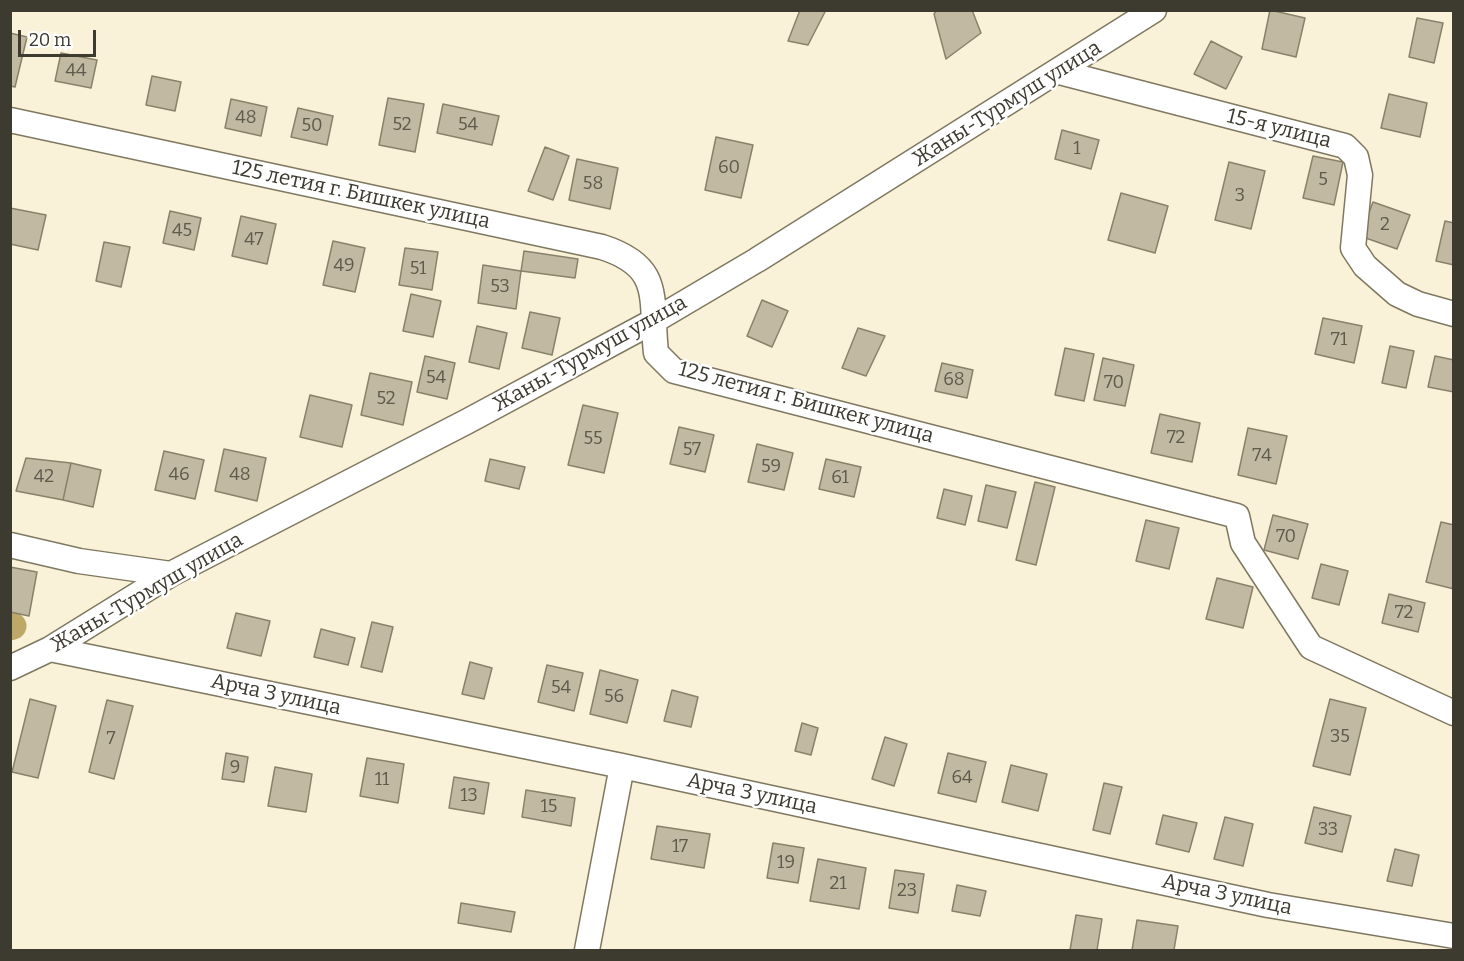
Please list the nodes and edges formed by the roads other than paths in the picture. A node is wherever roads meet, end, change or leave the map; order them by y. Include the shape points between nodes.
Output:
1 (1154, 10) edge
2 (1059, 72) junction
3 (10, 120) edge
4 (1454, 314) edge
5 (652, 322) junction
6 (10, 545) edge
7 (171, 574) junction
8 (50, 649) junction
9 (10, 668) edge
10 (1454, 713) edge
11 (622, 766) junction
12 (1454, 936) edge
13 (587, 951) edge

1 - 2 street, Жаны-Турмуш улица
2 - 4 street, 15-я улица via 1345,146 1356,157 1360,175 1353,248 1365,266 1397,294
2 - 5 street, Жаны-Турмуш улица
3 - 5 street, 125 летия г. Бишкек улица via 625,254 643,270 652,290
5 - 7 street, Жаны-Турмуш улица
5 - 10 street, 125 летия г. Бишкек улица via 656,353 674,371 1237,516 1243,543 1311,647
6 - 7 street via 79,561
7 - 8 street, Жаны-Турмуш улица
8 - 9 street, Жаны-Турмуш улица
8 - 11 street, Арча 3 улица
11 - 12 street, Арча 3 улица via 1268,904
11 - 13 street

